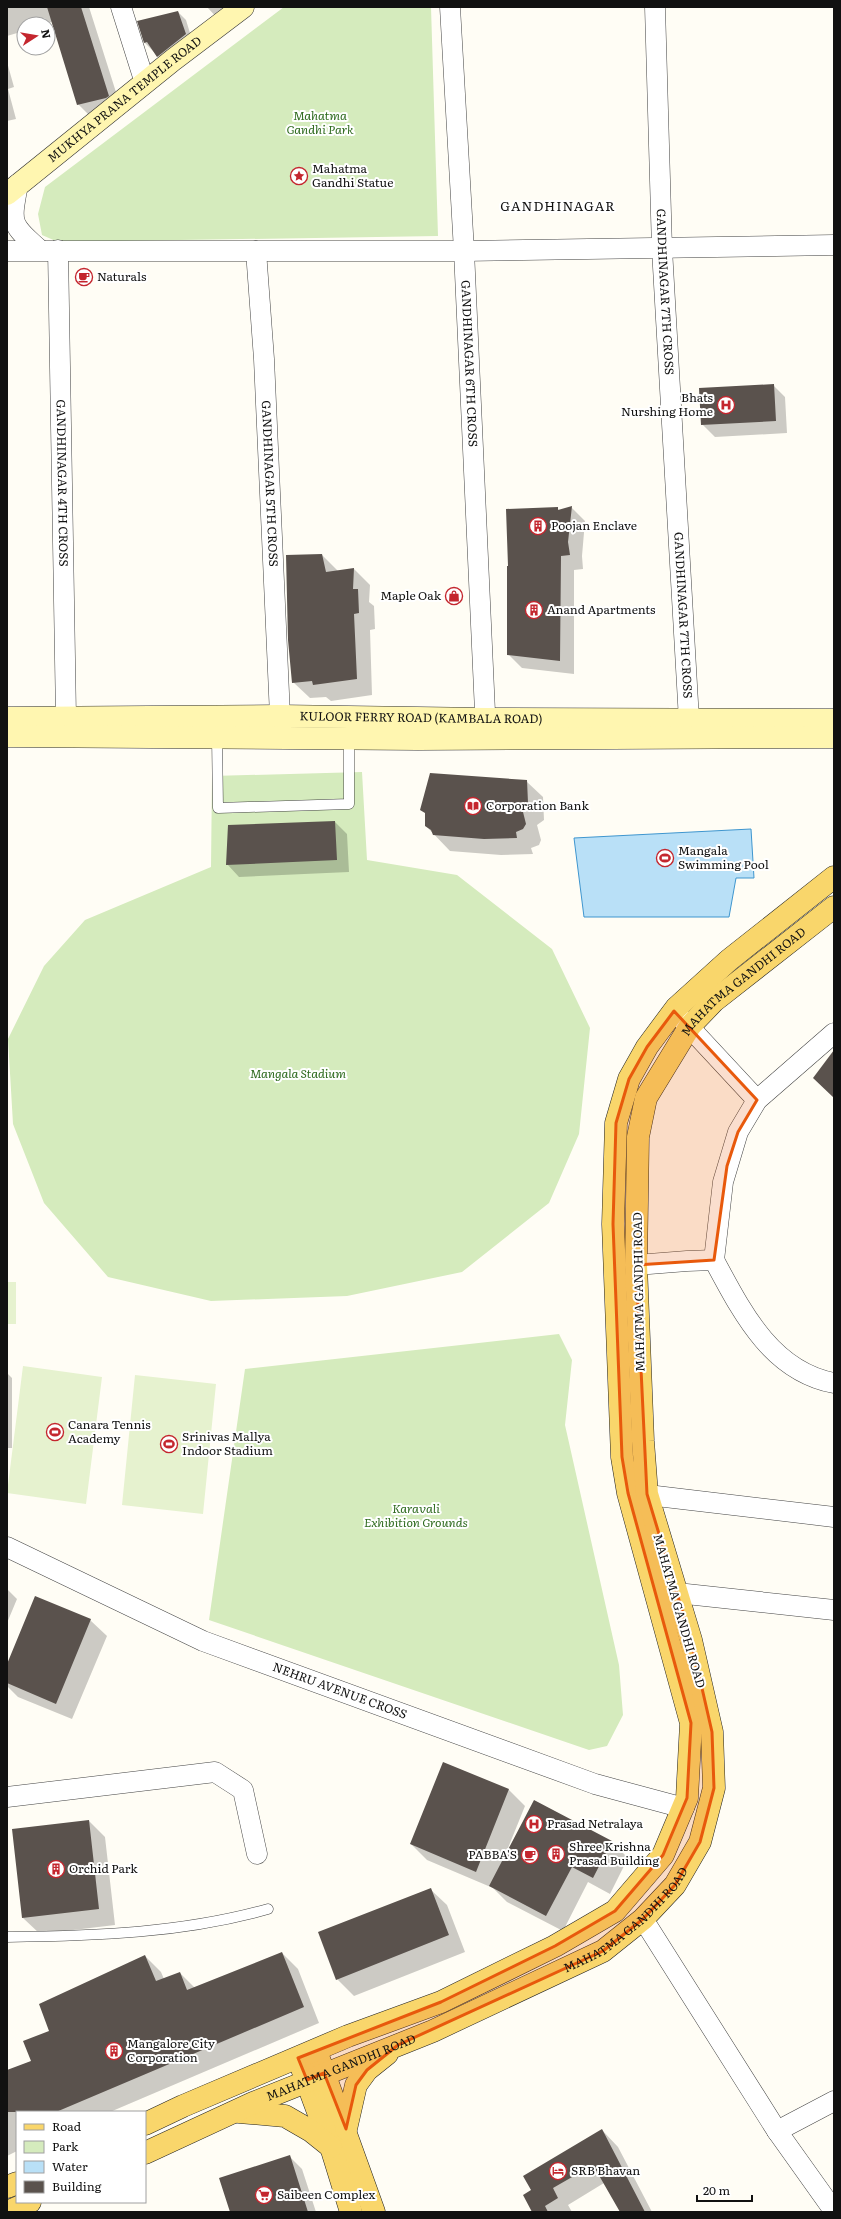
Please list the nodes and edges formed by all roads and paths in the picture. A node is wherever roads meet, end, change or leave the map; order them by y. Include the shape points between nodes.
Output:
1 (121, 7) edge
2 (243, 7) edge
3 (450, 7) edge
4 (655, 7) edge
5 (145, 83) junction
6 (13, 189) edge
7 (834, 245) edge
8 (662, 249) junction
9 (49, 250) junction
10 (7, 251) edge
11 (256, 251) junction
12 (464, 251) junction
13 (280, 716) junction
14 (66, 717) junction
15 (7, 718) edge
16 (689, 720) junction
17 (834, 720) edge
18 (486, 729) junction
19 (7, 736) edge
20 (217, 737) junction
21 (834, 737) edge
22 (349, 738) junction
23 (834, 877) edge
24 (831, 913) edge
25 (674, 1011) junction
26 (690, 1026) junction
27 (834, 1033) edge
28 (757, 1100) junction
29 (714, 1260) junction
30 (636, 1265) junction
31 (834, 1383) edge
32 (637, 1494) junction
33 (834, 1517) edge
34 (7, 1546) edge
35 (677, 1593) junction
36 (834, 1610) edge
37 (7, 1797) edge
38 (684, 1808) junction
39 (258, 1854) dead end
40 (268, 1909) dead end
41 (643, 1919) junction
42 (7, 1937) edge
43 (398, 2044) junction
44 (307, 2054) junction
45 (316, 2077) junction
46 (834, 2101) edge
47 (234, 2112) junction
48 (146, 2124) edge
49 (346, 2129) junction
50 (777, 2130) junction
51 (331, 2147) junction
52 (146, 2153) edge
53 (28, 2203) edge
54 (834, 2211) edge
55 (7, 2212) edge
56 (350, 2212) edge
57 (374, 2212) edge

1 - 5 street
2 - 5 main road, MUKHYA PRANA TEMPLE ROAD
3 - 12 street, GANDHINAGAR 6TH CROSS
4 - 8 street, GANDHINAGAR 7TH CROSS
5 - 6 main road, MUKHYA PRANA TEMPLE ROAD
6 - 9 street via 12,216 19,232
7 - 8 street
8 - 12 street
8 - 16 street, GANDHINAGAR 7TH CROSS
9 - 10 street
9 - 11 street
9 - 14 street, GANDHINAGAR 4TH CROSS
11 - 12 street
11 - 13 street, GANDHINAGAR 5TH CROSS via 264,359
12 - 18 street, GANDHINAGAR 6TH CROSS
13 - 14 main road, KULOOR FERRY ROAD (KAMBALA ROAD)
13 - 18 main road, KULOOR FERRY ROAD (KAMBALA ROAD)
14 - 15 main road, KULOOR FERRY ROAD (KAMBALA ROAD)
16 - 17 main road, KULOOR FERRY ROAD (KAMBALA ROAD)
16 - 18 main road, KULOOR FERRY ROAD (KAMBALA ROAD)
18 - 21 main road, KULOOR FERRY ROAD (KAMBALA ROAD)
18 - 22 main road, KULOOR FERRY ROAD (KAMBALA ROAD)
19 - 20 main road, KULOOR FERRY ROAD (KAMBALA ROAD)
20 - 22 main road, KULOOR FERRY ROAD (KAMBALA ROAD)
20 - 22 lane via 218,808 349,804
23 - 25 main road, MAHATMA GANDHI ROAD via 729,960
24 - 26 main road, MAHATMA GANDHI ROAD via 714,1001
25 - 26 street
25 - 32 main road, MAHATMA GANDHI ROAD via 647,1048 629,1079 616,1122 613,1240 622,1457
26 - 28 street
26 - 30 main road, MAHATMA GANDHI ROAD via 646,1098 638,1137
27 - 28 street
28 - 29 street via 738,1132 727,1166
29 - 30 street
29 - 31 street via 741,1311 771,1347 803,1373
30 - 32 main road, MAHATMA GANDHI ROAD via 643,1441
32 - 33 street
32 - 35 main road, MAHATMA GANDHI ROAD
32 - 38 main road, MAHATMA GANDHI ROAD via 690,1722 687,1798
34 - 38 street, NEHRU AVENUE CROSS via 203,1641 595,1784
35 - 36 street
35 - 41 main road, MAHATMA GANDHI ROAD via 691,1640 712,1732 714,1788 700,1842 675,1885
37 - 39 street via 215,1772 243,1790
38 - 44 main road, MAHATMA GANDHI ROAD via 663,1855 615,1911 555,1946 441,2002
40 - 42 lane via 234,1919 111,1935
41 - 43 main road, MAHATMA GANDHI ROAD via 603,1951
41 - 50 street
43 - 45 main road, MAHATMA GANDHI ROAD
43 - 49 main road via 367,2070 356,2085
44 - 45 main road
44 - 48 main road, MAHATMA GANDHI ROAD
45 - 47 main road, MAHATMA GANDHI ROAD
45 - 49 main road
45 - 51 main road
46 - 50 street
47 - 51 main road via 285,2116 311,2131
47 - 52 main road, MAHATMA GANDHI ROAD
49 - 57 main road
50 - 54 street
51 - 56 main road
53 - 55 main road

